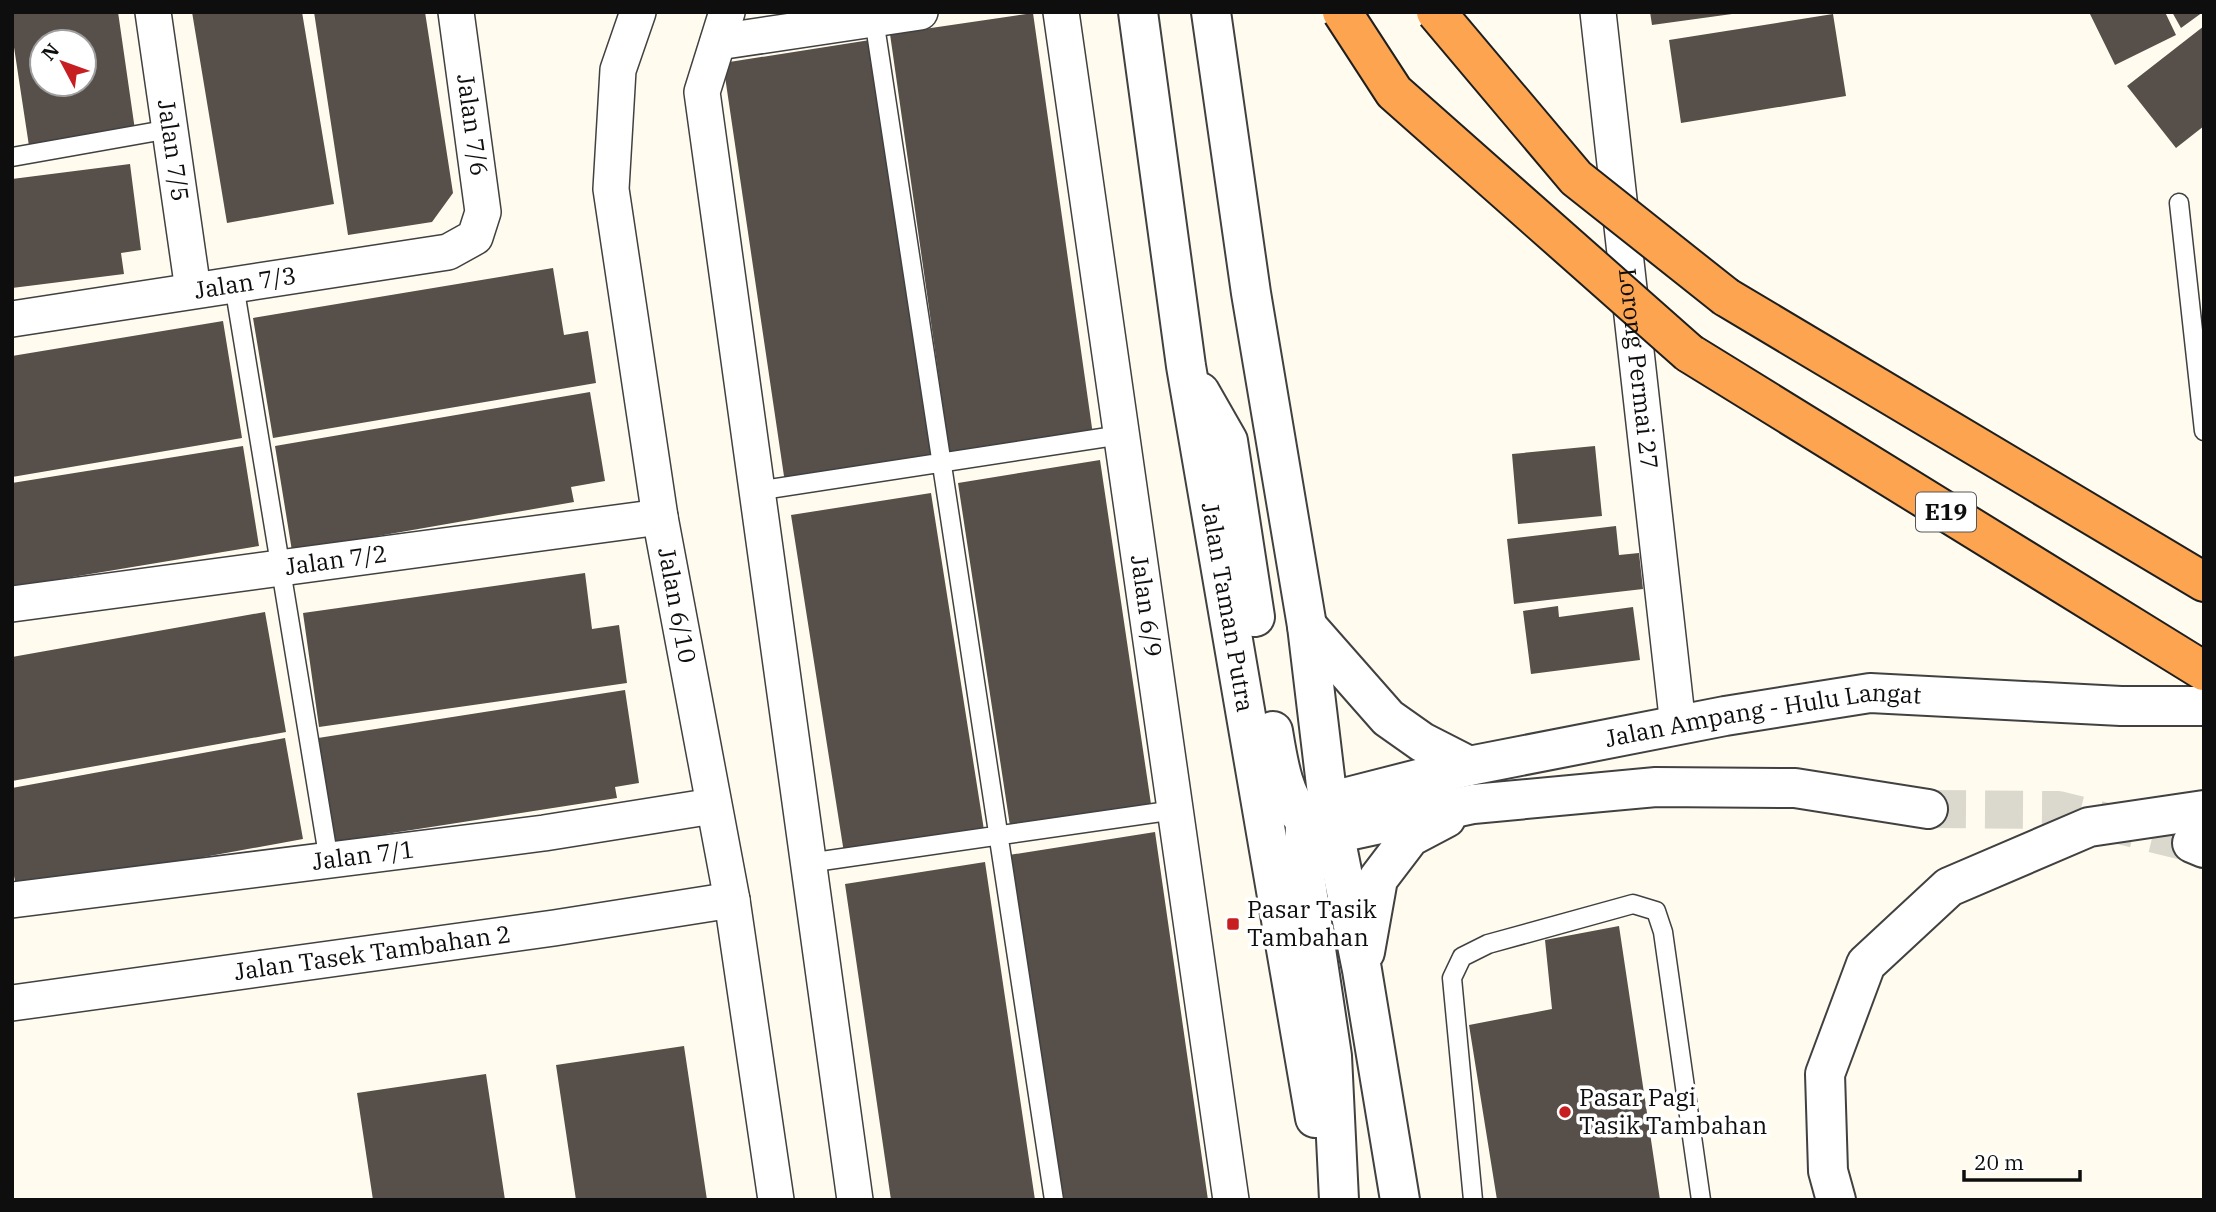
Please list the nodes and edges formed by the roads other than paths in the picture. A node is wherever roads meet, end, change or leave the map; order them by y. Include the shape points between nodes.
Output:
1 (153, 12) edge
2 (456, 12) edge
3 (638, 12) edge
4 (920, 12) edge
5 (1061, 12) edge
6 (1133, 12) edge
7 (1139, 12) edge
8 (1211, 12) edge
9 (1342, 12) edge
10 (1436, 12) edge
11 (1598, 12) edge
12 (874, 19) junction
13 (723, 27) edge
14 (1149, 83) junction
15 (170, 129) junction
16 (12, 157) edge
17 (2179, 203) dead end
18 (475, 237) joint
19 (234, 285) junction
20 (193, 290) junction
21 (12, 319) edge
22 (1186, 366) junction
23 (2204, 431) edge
24 (1121, 435) junction
25 (942, 463) junction
26 (757, 491) junction
27 (660, 517) junction
28 (281, 567) junction
29 (2204, 582) edge
30 (12, 604) edge
31 (1307, 626) junction
32 (2204, 671) edge
33 (2204, 706) edge
34 (1678, 726) junction
35 (1469, 766) junction
36 (1473, 804) junction
37 (713, 806) junction
38 (1928, 809) tunnel mouth
39 (1175, 810) junction
40 (1322, 819) junction
41 (2200, 834) edge
42 (997, 836) junction
43 (330, 861) junction
44 (808, 863) junction
45 (12, 900) edge
46 (732, 900) junction
47 (1362, 970) junction
48 (12, 1003) edge
49 (776, 1200) edge
50 (855, 1200) edge
51 (1054, 1200) edge
52 (1231, 1200) edge
53 (1328, 1200) edge
54 (1339, 1200) edge
55 (1400, 1200) edge
56 (1473, 1200) edge
57 (1702, 1200) edge
58 (1836, 1200) edge

1 - 15 street, Jalan 7/5
2 - 18 street, Jalan 7/6 via 484,212
3 - 27 street, Jalan 6/10 via 618,70 611,189
4 - 12 street
5 - 24 street, Jalan 6/9
6 - 14 street
7 - 14 street, Jalan Taman Putra
8 - 31 street via 1251,293
9 - 32 highway, E19, bridge via 1394,92 1689,353
10 - 29 highway, bridge via 1576,178 1726,297
11 - 34 street, Lorong Permai 27
12 - 13 street
12 - 25 lane
13 - 26 street via 702,92
14 - 22 street, Jalan Taman Putra
15 - 16 lane
15 - 20 street, Jalan 7/5
17 - 23 lane
18 - 19 street, Jalan 7/3 via 448,252
19 - 20 street, Jalan 7/3
19 - 28 lane
20 - 21 street, Jalan 7/3
22 - 40 street via 1228,441 1279,765 1289,795
22 - 53 street, Jalan Taman Putra
24 - 25 lane
24 - 39 street, Jalan 6/9
25 - 26 lane
25 - 42 lane
26 - 44 street
27 - 28 street, Jalan 7/2
27 - 37 street, Jalan 6/10
28 - 30 street, Jalan 7/2
28 - 43 lane
31 - 35 street via 1388,718
31 - 40 street
33 - 34 street, Jalan Ampang - Hulu Langat via 1870,692
34 - 35 street, Jalan Ampang - Hulu Langat
35 - 40 street, Jalan Ampang - Hulu Langat
36 - 38 street, Jalan Ampang - Hulu Langat via 1656,787 1795,788
36 - 40 street, Jalan Ampang - Hulu Langat
36 - 47 street via 1410,837 1378,880
37 - 43 street, Jalan 7/1
37 - 46 street, Jalan 6/10
39 - 42 lane
39 - 52 street, Jalan 6/9
40 - 47 street
40 - 54 street via 1304,869 1332,1056
41 - 58 street via 2089,827 1949,887 1866,964 1825,1073 1828,1171
42 - 44 lane
42 - 51 lane
43 - 45 street, Jalan 7/1
44 - 50 street
46 - 48 street, Jalan Tasek Tambahan 2
46 - 49 street, Jalan 6/10
47 - 55 street
56 - 57 lane via 1452,978 1462,957 1488,944 1633,904 1656,911 1663,932

